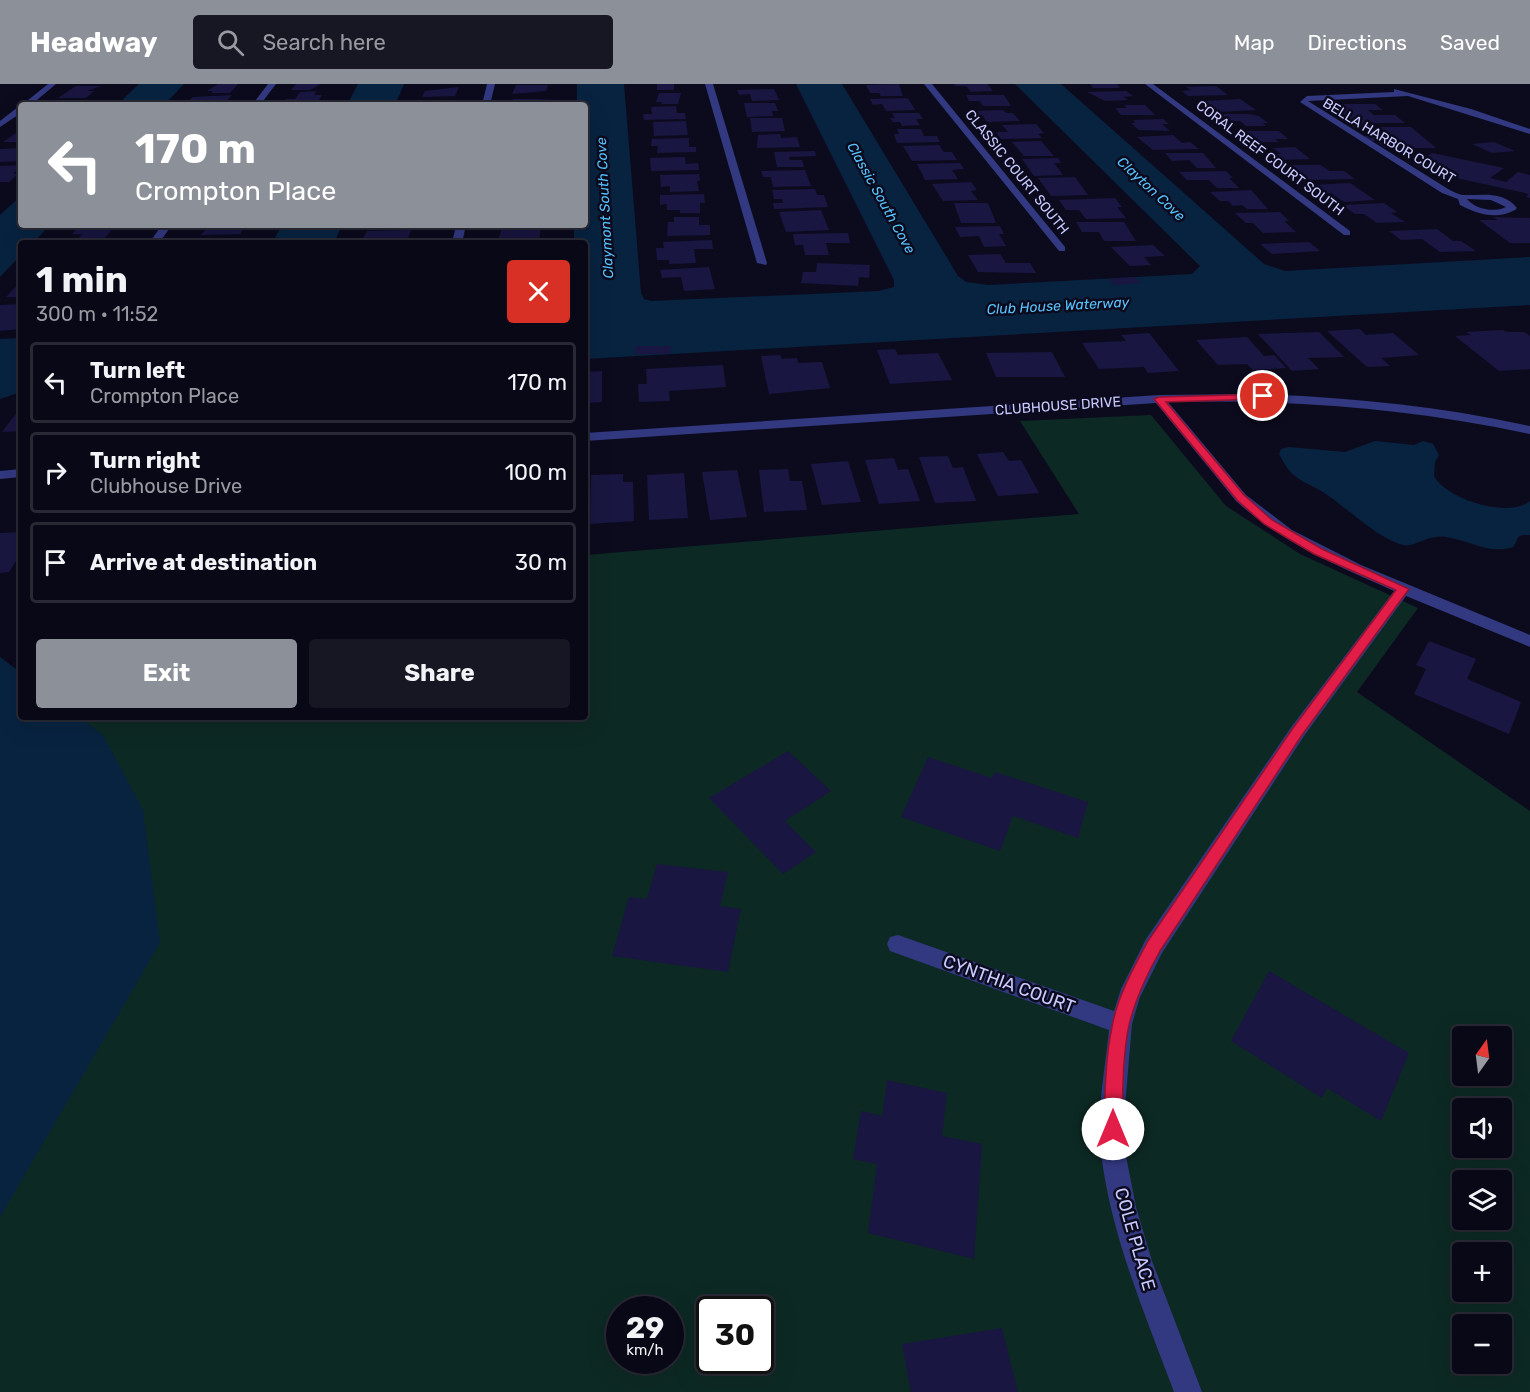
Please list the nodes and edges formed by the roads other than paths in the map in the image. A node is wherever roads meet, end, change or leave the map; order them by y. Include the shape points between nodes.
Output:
1 (52, 84) edge
2 (272, 84) edge
3 (491, 84) edge
4 (709, 84) edge
5 (928, 84) edge
6 (1149, 84) edge
7 (1378, 86) dead end
8 (1409, 94) junction
9 (30, 102) edge
10 (258, 102) edge
11 (487, 102) edge
12 (18, 111) edge
13 (0, 125) edge
14 (1530, 132) edge
15 (1462, 198) dead end
16 (1347, 233) dead end
17 (1062, 249) dead end
18 (762, 263) dead end
19 (1159, 399) junction
20 (1530, 430) edge
21 (588, 437) edge
22 (18, 473) edge
23 (0, 475) edge
24 (1403, 589) junction
25 (1530, 641) edge
26 (898, 944) dead end
27 (1121, 1024) junction
28 (1188, 1392) edge

1 - 9 street
2 - 10 street
3 - 11 street
4 - 18 street
5 - 17 street, CLASSIC COURT SOUTH
6 - 16 street, CORAL REEF COURT SOUTH
7 - 8 street
8 - 14 street
8 - 15 street, BELLA HARBOR COURT via 1318,97 1304,101 1312,110 1444,191
12 - 13 street
19 - 20 street, CLUBHOUSE DRIVE via 1247,396 1346,401 1439,412
19 - 21 street, CLUBHOUSE DRIVE
19 - 24 street via 1241,498 1268,522 1314,549
22 - 23 street
24 - 25 street
24 - 27 street, COLE PLACE via 1298,731 1154,946 1129,996
26 - 27 street, CYNTHIA COURT
27 - 28 street, COLE PLACE via 1113,1151 1123,1207

